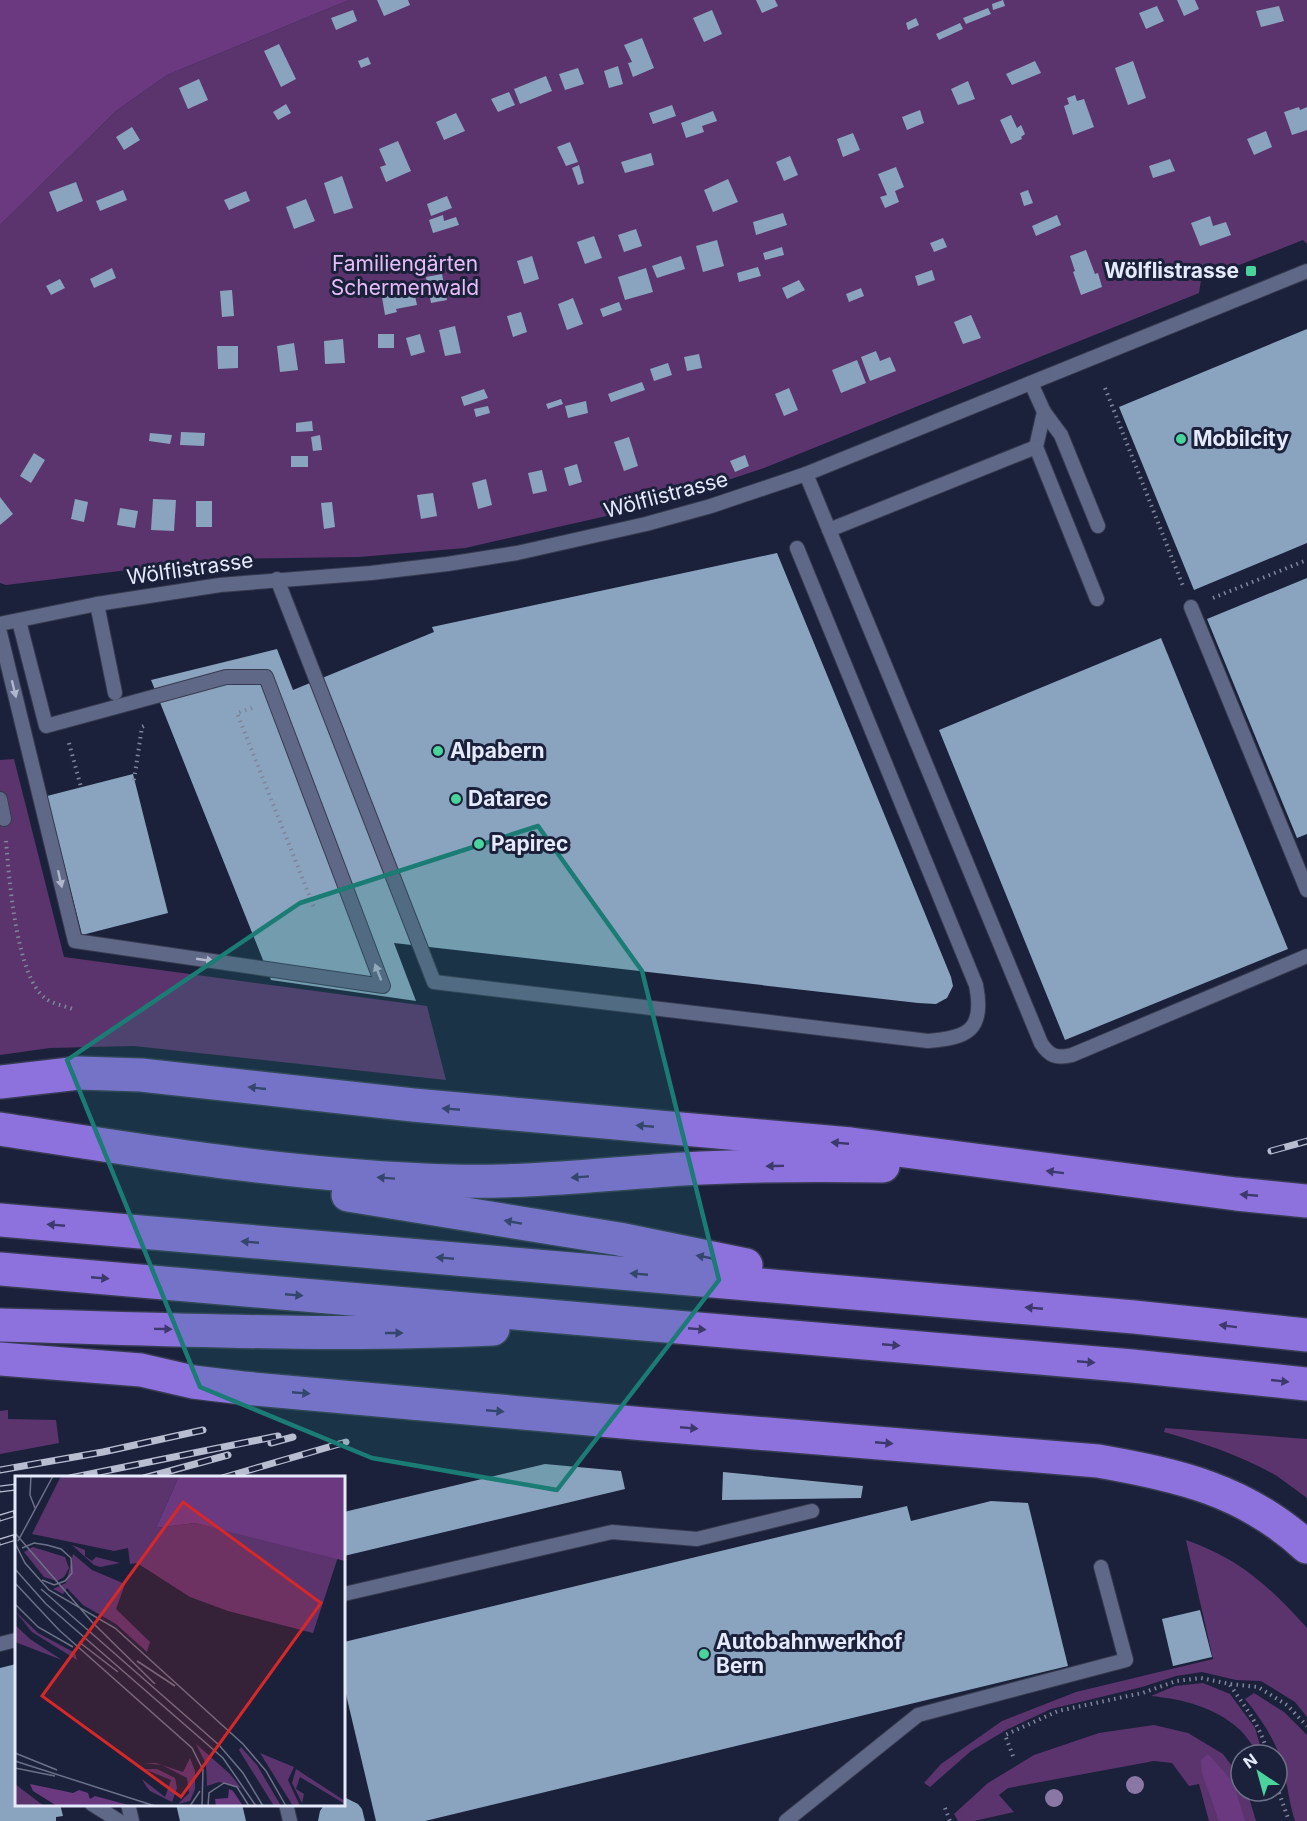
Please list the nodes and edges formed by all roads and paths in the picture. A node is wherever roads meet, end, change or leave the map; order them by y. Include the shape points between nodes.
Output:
1 (1307, 271) edge
2 (1031, 383) junction
3 (1105, 388) dead end
4 (1044, 412) junction
5 (1036, 447) junction
6 (806, 474) junction
7 (1098, 526) dead end
8 (829, 530) junction
9 (797, 548) dead end
10 (1307, 560) edge
11 (277, 579) junction
12 (1097, 599) dead end
13 (97, 603) junction
14 (1191, 607) junction
15 (19, 621) junction
16 (0, 624) edge
17 (0, 633) edge
18 (115, 693) dead end
19 (256, 706) dead end
20 (153, 723) dead end
21 (134, 780) dead end
22 (0, 799) edge
23 (4, 819) joint
24 (1307, 890) edge
25 (315, 910) dead end
26 (1307, 956) edge
27 (75, 1010) dead end
28 (0, 1082) edge
29 (0, 1130) edge
30 (0, 1147) edge
31 (1023, 1167) junction
32 (1307, 1201) edge
33 (0, 1220) edge
34 (0, 1269) edge
35 (906, 1297) junction
36 (618, 1322) junction
37 (0, 1325) edge
38 (1307, 1335) edge
39 (0, 1359) edge
40 (0, 1382) edge
41 (193, 1382) junction
42 (1307, 1384) edge
43 (812, 1511) dead end
44 (1307, 1547) edge
45 (1101, 1566) dead end
46 (345, 1594) edge
47 (15, 1640) edge
48 (0, 1644) edge
49 (1230, 1684) junction
50 (1307, 1726) edge
51 (1265, 1743) edge
52 (1013, 1756) dead end
53 (1284, 1803) edge
54 (95, 1806) edge
55 (128, 1806) edge
56 (286, 1806) edge
57 (945, 1808) dead end
58 (119, 1821) edge
59 (132, 1821) edge
60 (290, 1821) edge
61 (786, 1821) edge
62 (950, 1821) edge
63 (1289, 1821) edge

1 - 2 lane, Wölflistrasse
2 - 4 lane
2 - 6 lane, Wölflistrasse
3 - 14 path
4 - 5 lane
4 - 7 lane via 1061,435
5 - 8 lane
5 - 12 lane
6 - 8 lane
6 - 11 lane, Wölflistrasse via 646,524 518,553 372,573
8 - 26 lane via 1047,1052 1054,1057 1072,1055
9 - 11 lane via 976,985 976,1021 970,1030 951,1039 928,1041 434,982
10 - 14 path
11 - 13 lane, Wölflistrasse
13 - 15 lane, Wölflistrasse
13 - 18 lane
14 - 24 lane
15 - 16 lane, Wölflistrasse
17 -> 15 lane via 75,941 383,986 266,677 226,677 46,726
19 - 25 path via 237,713
20 - 21 path via 142,727
22 - 23 lane
23 - 27 path via 8,873 23,964 46,999
31 -> 28 highway via 851,1143 413,1105 141,1075 79,1073
31 -> 29 highway via 768,1166 517,1181 452,1181 280,1168
35 -> 30 highway via 619,1239 378,1199
32 -> 31 highway
35 -> 33 highway
34 -> 36 highway
38 -> 35 highway
37 -> 36 highway via 412,1333
36 -> 42 highway
39 - 41 highway via 141,1370
40 - 41 highway via 151,1390
41 -> 44 highway via 1098,1461 1160,1472 1218,1491 1274,1521
43 - 46 lane via 697,1539 612,1532
45 - 61 lane via 1126,1660 918,1715
47 - 48 lane
49 - 50 path via 1258,1687 1287,1705
49 - 51 path
49 - 52 path via 1201,1678 1176,1681 1142,1693 1058,1711 1005,1736
53 - 63 path
54 - 58 lane
55 - 59 lane
56 - 60 lane
57 - 62 path

